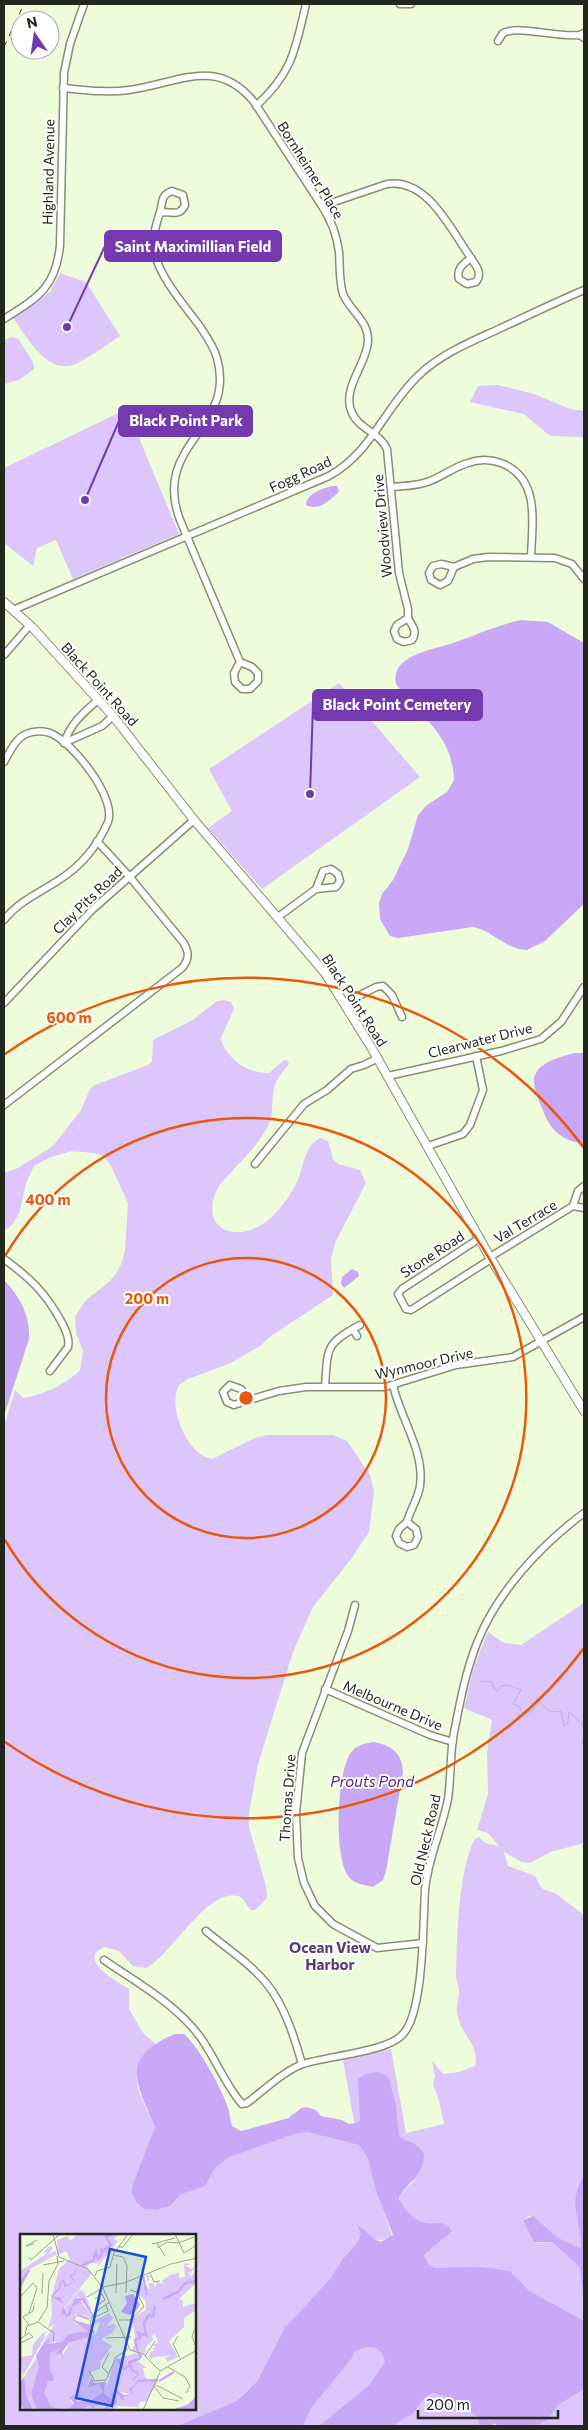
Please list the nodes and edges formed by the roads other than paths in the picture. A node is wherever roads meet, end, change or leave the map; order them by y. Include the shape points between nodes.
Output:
1 (84, 4) edge
2 (306, 4) edge
3 (400, 4) edge
4 (411, 4) edge
5 (583, 35) edge
6 (498, 41) dead end
7 (63, 88) junction
8 (256, 106) junction
9 (322, 206) junction
10 (160, 213) junction
11 (470, 258) dead end
12 (584, 290) edge
13 (4, 319) edge
14 (374, 436) junction
15 (392, 487) junction
16 (187, 537) junction
17 (531, 557) junction
18 (454, 567) dead end
19 (584, 579) edge
20 (4, 602) edge
21 (13, 610) junction
22 (408, 618) dead end
23 (30, 625) junction
24 (4, 655) edge
25 (240, 662) junction
26 (98, 700) junction
27 (113, 716) junction
28 (64, 742) junction
29 (4, 762) edge
30 (194, 820) junction
31 (97, 841) junction
32 (129, 876) junction
33 (316, 889) dead end
34 (278, 917) junction
35 (4, 920) edge
36 (584, 987) edge
37 (4, 1003) edge
38 (345, 1003) junction
39 (402, 1017) dead end
40 (476, 1056) junction
41 (378, 1058) junction
42 (388, 1076) junction
43 (4, 1100) edge
44 (4, 1105) edge
45 (428, 1146) junction
46 (255, 1164) dead end
47 (584, 1186) edge
48 (572, 1206) junction
49 (584, 1208) edge
50 (480, 1238) junction
51 (491, 1258) junction
52 (4, 1259) edge
53 (584, 1316) edge
54 (360, 1324) dead end
55 (353, 1329) junction
56 (357, 1336) dead end
57 (541, 1341) junction
58 (50, 1371) dead end
59 (393, 1385) junction
60 (325, 1386) junction
61 (249, 1400) dead end
62 (584, 1411) edge
63 (584, 1513) edge
64 (407, 1522) dead end
65 (355, 1605) dead end
66 (325, 1689) junction
67 (453, 1742) junction
68 (206, 1931) dead end
69 (423, 1943) junction
70 (104, 1960) dead end
71 (302, 2064) junction

1 - 7 street, Highland Avenue via 68,49
2 - 8 street via 290,66 278,84
3 - 4 street
5 - 6 street via 558,36 513,30 503,33
7 - 8 street, Bornheimer Place via 125,91 209,74 236,85
7 - 13 street, Highland Avenue via 57,266 46,289
8 - 9 street, Bornheimer Place
9 - 11 street via 387,184 409,185 429,200
9 - 14 street, Bornheimer Place via 337,240 344,295 362,321 368,337 350,395 350,409 359,424
10 - 10 street via 179,213 185,205 184,197 178,192 168,192 163,198
10 - 16 street via 154,254 211,343 219,370 219,390 214,408 181,457 174,476 173,494
12 - 14 street, Fogg Road via 436,362 409,386
14 - 15 street, Woodview Drive via 388,449
14 - 16 street, Fogg Road via 356,457 329,476
15 - 17 street via 428,482 477,460 504,464 519,475 530,494
15 - 22 street, Woodview Drive via 399,573
16 - 21 street, Fogg Road
16 - 25 street
17 - 18 street via 482,558
17 - 19 street via 568,561 576,566
20 - 21 main road, Black Point Road
21 - 23 main road, Black Point Road
23 - 24 street
23 - 26 main road, Black Point Road
25 - 25 street via 234,674 235,682 242,689 250,689 258,681 258,673 252,666
26 - 27 main road, Black Point Road
26 - 28 street via 77,718
27 - 28 street via 102,726
27 - 30 main road, Black Point Road
28 - 29 street via 47,732 29,733 18,740
28 - 31 street via 88,769 109,804 109,817
30 - 32 street, Clay Pits Road
30 - 34 main road, Black Point Road
31 - 32 street
31 - 35 street via 71,871 24,900
32 - 37 street, Clay Pits Road via 93,909
32 - 44 street via 183,942 188,951 187,961
33 - 34 street
34 - 38 main road, Black Point Road via 326,973
36 - 40 street, Clearwater Drive via 561,1022 548,1034 526,1044
38 - 39 street via 383,986
38 - 41 main road, Black Point Road
40 - 42 street, Clearwater Drive
40 - 45 street via 483,1090 470,1125 463,1134
41 - 42 main road, Black Point Road
41 - 46 street via 351,1069 326,1090 307,1100
42 - 45 main road, Black Point Road
43 - 44 street
45 - 50 main road, Black Point Road
47 - 48 street, Val Terrace via 578,1191
48 - 49 street, Val Terrace
48 - 51 street, Val Terrace
50 - 51 main road, Black Point Road
50 - 51 street, Stone Road via 402,1289 399,1299 406,1309 411,1310
51 - 57 main road, Black Point Road
52 - 58 street via 40,1289 67,1334 68,1347
53 - 57 street, Wynmoor Drive
54 - 55 street
55 - 56 street
55 - 60 street via 331,1345 326,1359
57 - 59 street, Wynmoor Drive via 513,1357 456,1365
57 - 62 main road, Black Point Road
59 - 60 street, Wynmoor Drive via 367,1388
59 - 64 street via 420,1472 418,1494
60 - 61 street, Wynmoor Drive via 287,1390
63 - 67 street, Old Neck Road via 521,1573 488,1622 472,1659
65 - 66 street, Thomas Drive
66 - 67 street, Melbourne Drive
66 - 69 street, Thomas Drive via 306,1738 299,1768 296,1847 308,1893 321,1914 373,1946 386,1948
67 - 69 street, Old Neck Road via 447,1806 427,1873
68 - 71 street via 269,1987 288,2020
69 - 71 street, Old Neck Road via 413,2015 404,2034 382,2046
70 - 71 street, Old Neck Road via 116,1964 185,2018 242,2104

